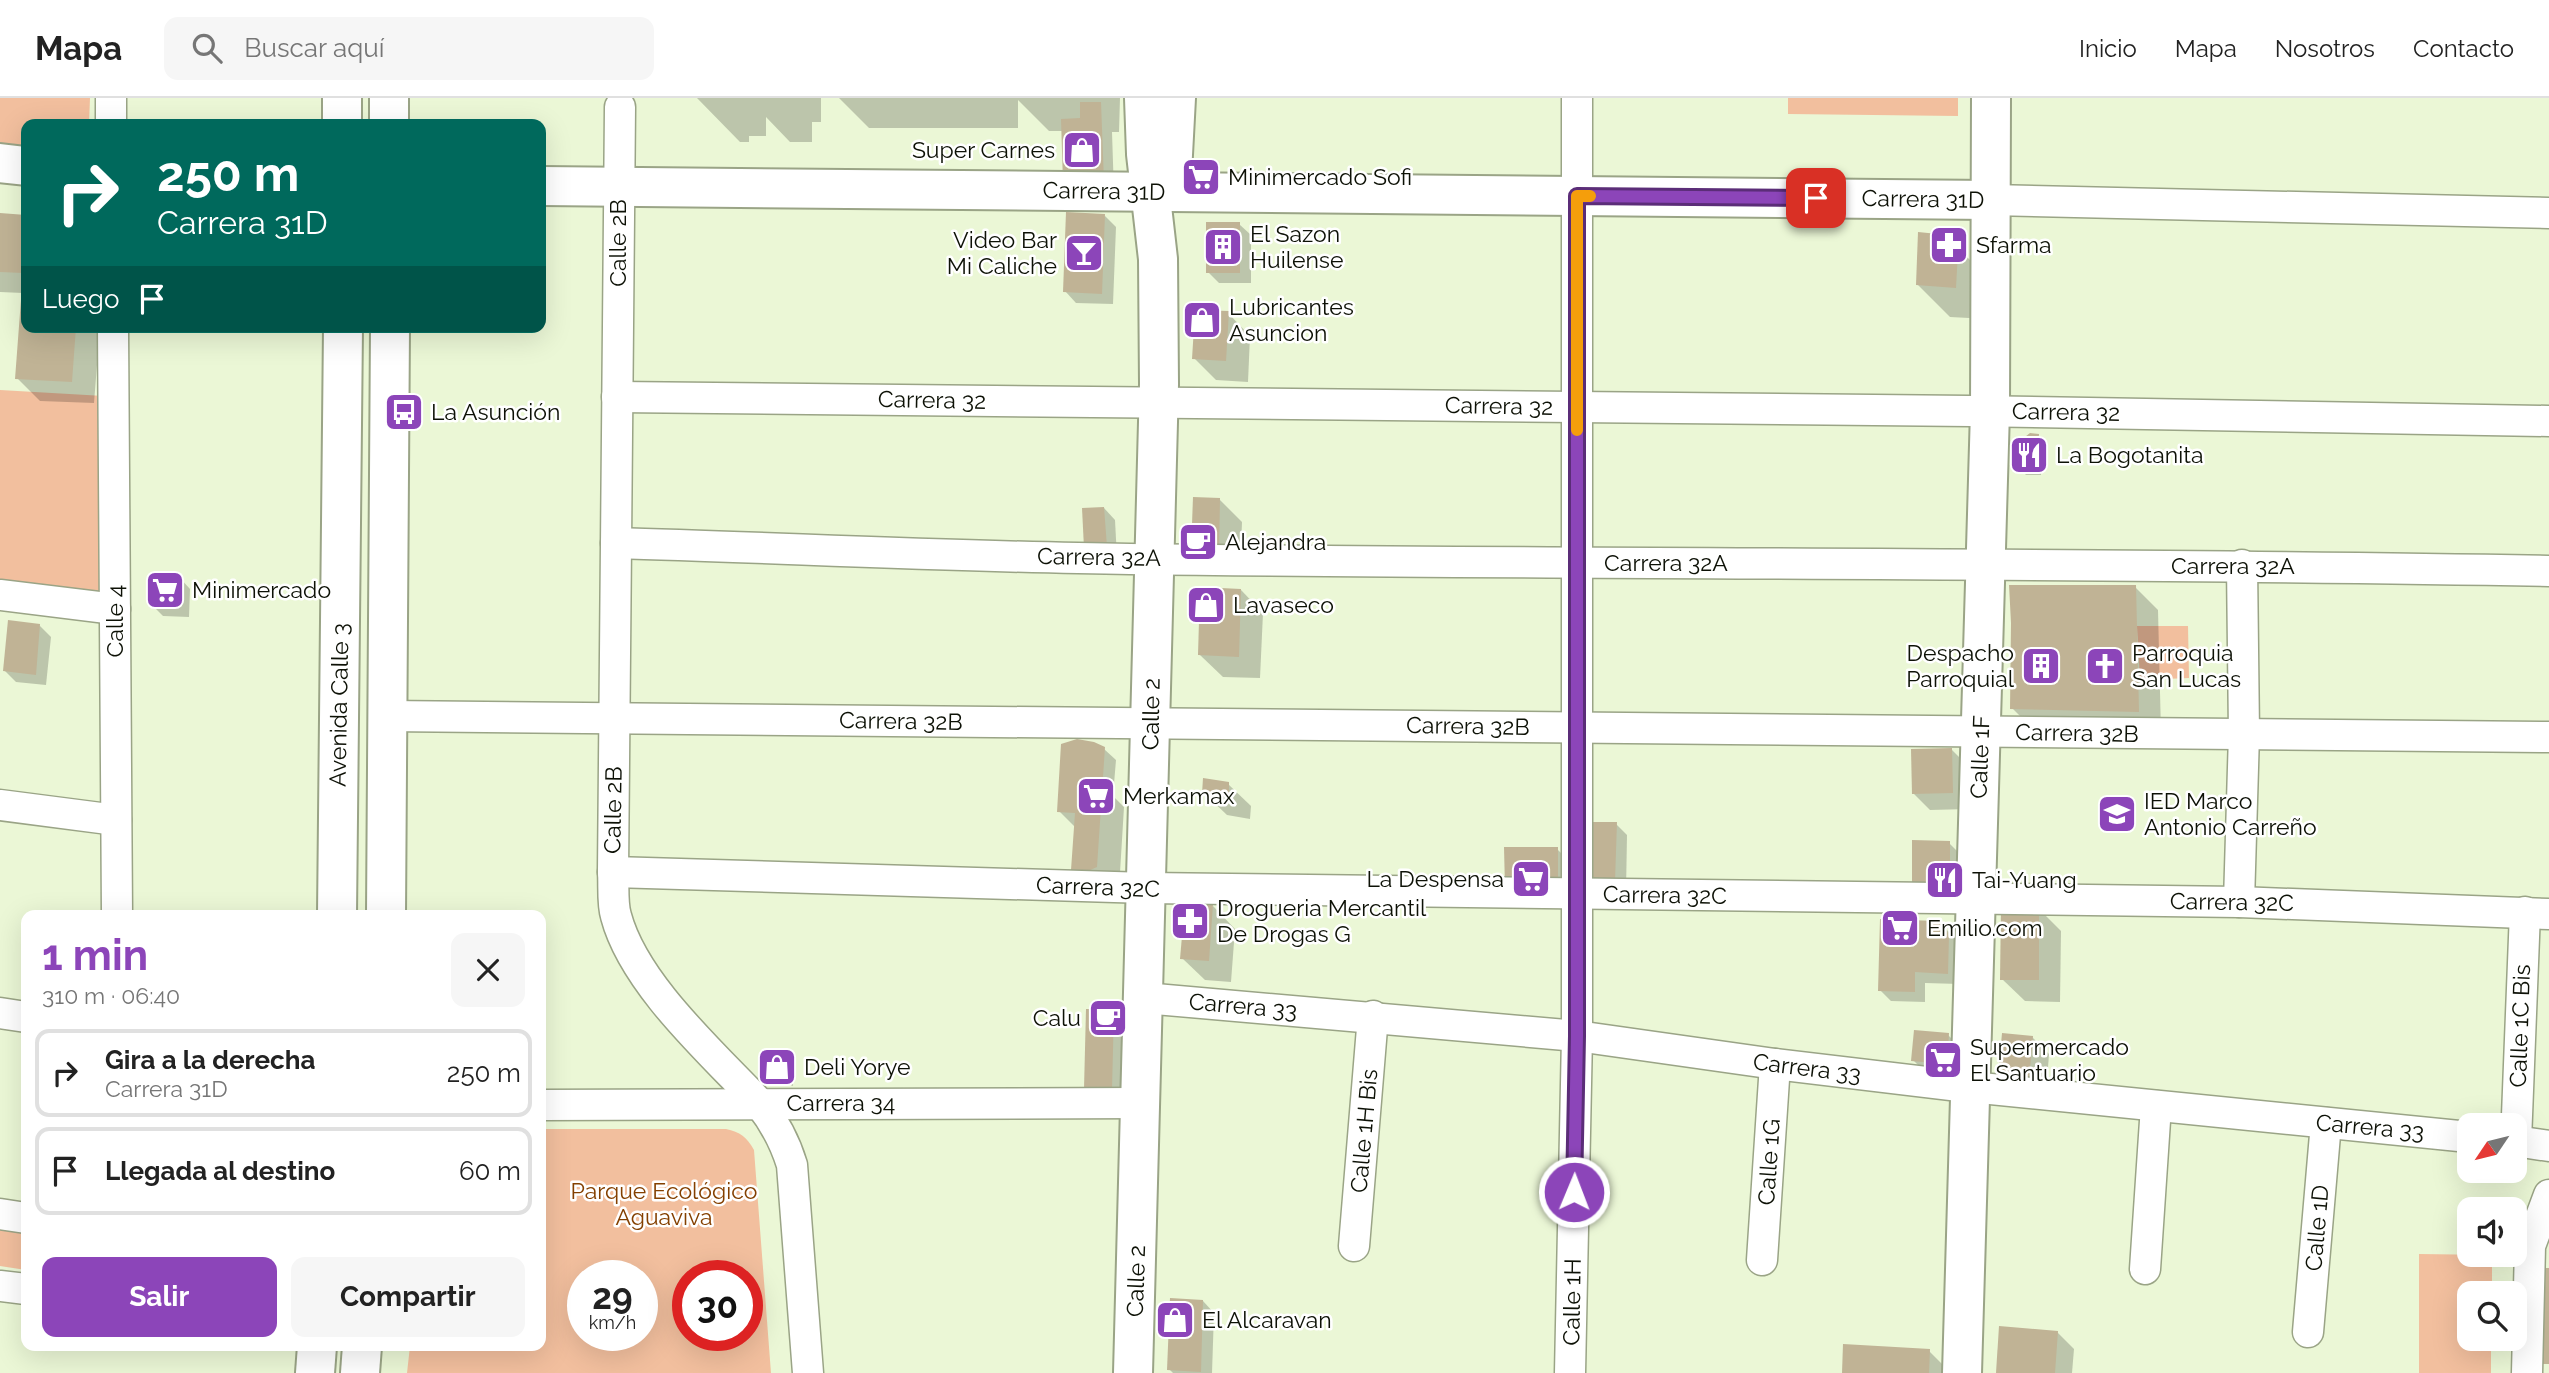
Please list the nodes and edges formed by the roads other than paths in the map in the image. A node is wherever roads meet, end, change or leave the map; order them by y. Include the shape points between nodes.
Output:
1 (111, 98) edge
2 (342, 98) edge
3 (389, 98) edge
4 (1144, 98) edge
5 (1176, 98) edge
6 (1577, 98) edge
7 (1991, 98) edge
8 (620, 107) dead end
9 (111, 119) edge
10 (342, 119) edge
11 (389, 119) edge
12 (0, 163) edge
13 (21, 165) edge
14 (546, 186) edge
15 (619, 186) junction
16 (1161, 191) junction
17 (1577, 196) junction
18 (1991, 200) junction
19 (2549, 213) edge
20 (113, 333) edge
21 (343, 333) edge
22 (390, 333) edge
23 (617, 397) junction
24 (1159, 402) junction
25 (1577, 407) junction
26 (1990, 411) junction
27 (2549, 421) edge
28 (616, 543) junction
29 (1155, 559) junction
30 (1577, 562) junction
31 (2242, 565) junction
32 (1986, 566) junction
33 (2549, 571) edge
34 (0, 595) edge
35 (115, 609) junction
36 (387, 716) junction
37 (614, 718) junction
38 (1151, 723) junction
39 (1577, 727) junction
40 (1981, 732) junction
41 (2244, 734) junction
42 (2549, 737) edge
43 (0, 805) edge
44 (116, 820) junction
45 (613, 872) junction
46 (1147, 888) junction
47 (1577, 894) junction
48 (1976, 898) junction
49 (2239, 902) junction
50 (117, 910) edge
51 (337, 910) edge
52 (386, 910) edge
53 (2537, 913) edge
54 (1144, 998) junction
55 (0, 1013) edge
56 (21, 1016) edge
57 (1373, 1016) junction
58 (1577, 1036) junction
59 (1775, 1065) junction
60 (1970, 1086) junction
61 (1141, 1103) junction
62 (760, 1104) junction
63 (546, 1105) edge
64 (2157, 1106) junction
65 (2518, 1113) edge
66 (2326, 1124) junction
67 (2457, 1135) edge
68 (2527, 1143) edge
69 (2549, 1146) edge
70 (2549, 1195) edge
71 (0, 1214) edge
72 (21, 1217) edge
73 (1354, 1246) dead end
74 (2540, 1246) edge
75 (1762, 1260) dead end
76 (2145, 1269) dead end
77 (0, 1286) edge
78 (21, 1288) edge
79 (2308, 1332) dead end
80 (317, 1351) edge
81 (362, 1351) edge
82 (315, 1373) edge
83 (360, 1373) edge
84 (808, 1373) edge
85 (1133, 1373) edge
86 (1570, 1373) edge
87 (1962, 1373) edge
88 (2527, 1373) edge

1 - 9 street
2 - 10 street
3 - 11 street
4 - 16 street, Calle 2 via 1144,136
5 - 16 street, Calle 2
6 - 17 street, Calle 1H
7 - 18 street, Calle 1F
8 - 15 street, Calle 2B
12 - 13 street
14 - 15 street, Carrera 31D
15 - 16 street, Carrera 31D
15 - 23 street, Calle 2B
16 - 17 street, Carrera 31D
16 - 24 street, Calle 2
17 - 18 street, Carrera 31D
17 - 25 street, Calle 1H
18 - 19 street, Carrera 31D
18 - 26 street, Calle 1F
20 - 35 street, Calle 4
21 - 51 street, Avenida Calle 3
22 - 36 street, Avenida Calle 3
23 - 24 street, Carrera 32
23 - 28 street, Calle 2B
24 - 25 street, Carrera 32
24 - 29 street, Calle 2
25 - 26 street, Carrera 32
25 - 30 street, Calle 1H
26 - 27 street, Carrera 32
26 - 32 street, Calle 1F
28 - 29 street, Carrera 32A
28 - 37 street, Calle 2B
29 - 30 street, Carrera 32A
29 - 38 street, Calle 2
30 - 32 street, Carrera 32A
30 - 39 street, Calle 1H
31 - 32 street, Carrera 32A
31 - 33 street, Carrera 32A
31 - 41 street
32 - 40 street, Calle 1F
34 - 35 street
35 - 44 street, Calle 4
36 - 37 street, Carrera 32B
36 - 52 street, Avenida Calle 3
37 - 38 street, Carrera 32B
37 - 45 street, Calle 2B
38 - 39 street, Carrera 32B
38 - 46 street, Calle 2
39 - 40 street, Carrera 32B
39 - 47 street, Calle 1H
40 - 41 street, Carrera 32B
40 - 48 street, Calle 1F
41 - 42 street, Carrera 32B
41 - 49 street
43 - 44 street
44 - 50 street, Calle 4
45 - 46 street, Carrera 32C
45 - 62 street, Calle 2B via 615,915 651,984
46 - 47 street, Carrera 32C
46 - 54 street, Calle 2
47 - 48 street, Carrera 32C
47 - 58 street, Calle 1H
48 - 49 street, Carrera 32C
48 - 60 street, Calle 1F
49 - 53 street, Carrera 32C
53 - 65 street, Calle 1C Bis
54 - 57 street, Carrera 33
54 - 61 street, Calle 2
55 - 56 street
57 - 58 street, Carrera 33
57 - 73 street, Calle 1H Bis
58 - 59 street, Carrera 33
58 - 86 street, Calle 1H
59 - 60 street, Carrera 33
59 - 75 street, Calle 1G
60 - 64 street, Carrera 33
60 - 87 street, Calle 1F
61 - 62 street, Carrera 34
61 - 85 street, Calle 2
62 - 63 street, Carrera 34
62 - 84 street, Calle 2B via 775,1124 792,1165
64 - 66 street, Carrera 33
64 - 76 street
66 - 67 street, Carrera 33
66 - 79 street, Calle 1D
68 - 69 street
70 - 74 street
71 - 72 street
74 - 88 street
77 - 78 street
80 - 82 street
81 - 83 street

